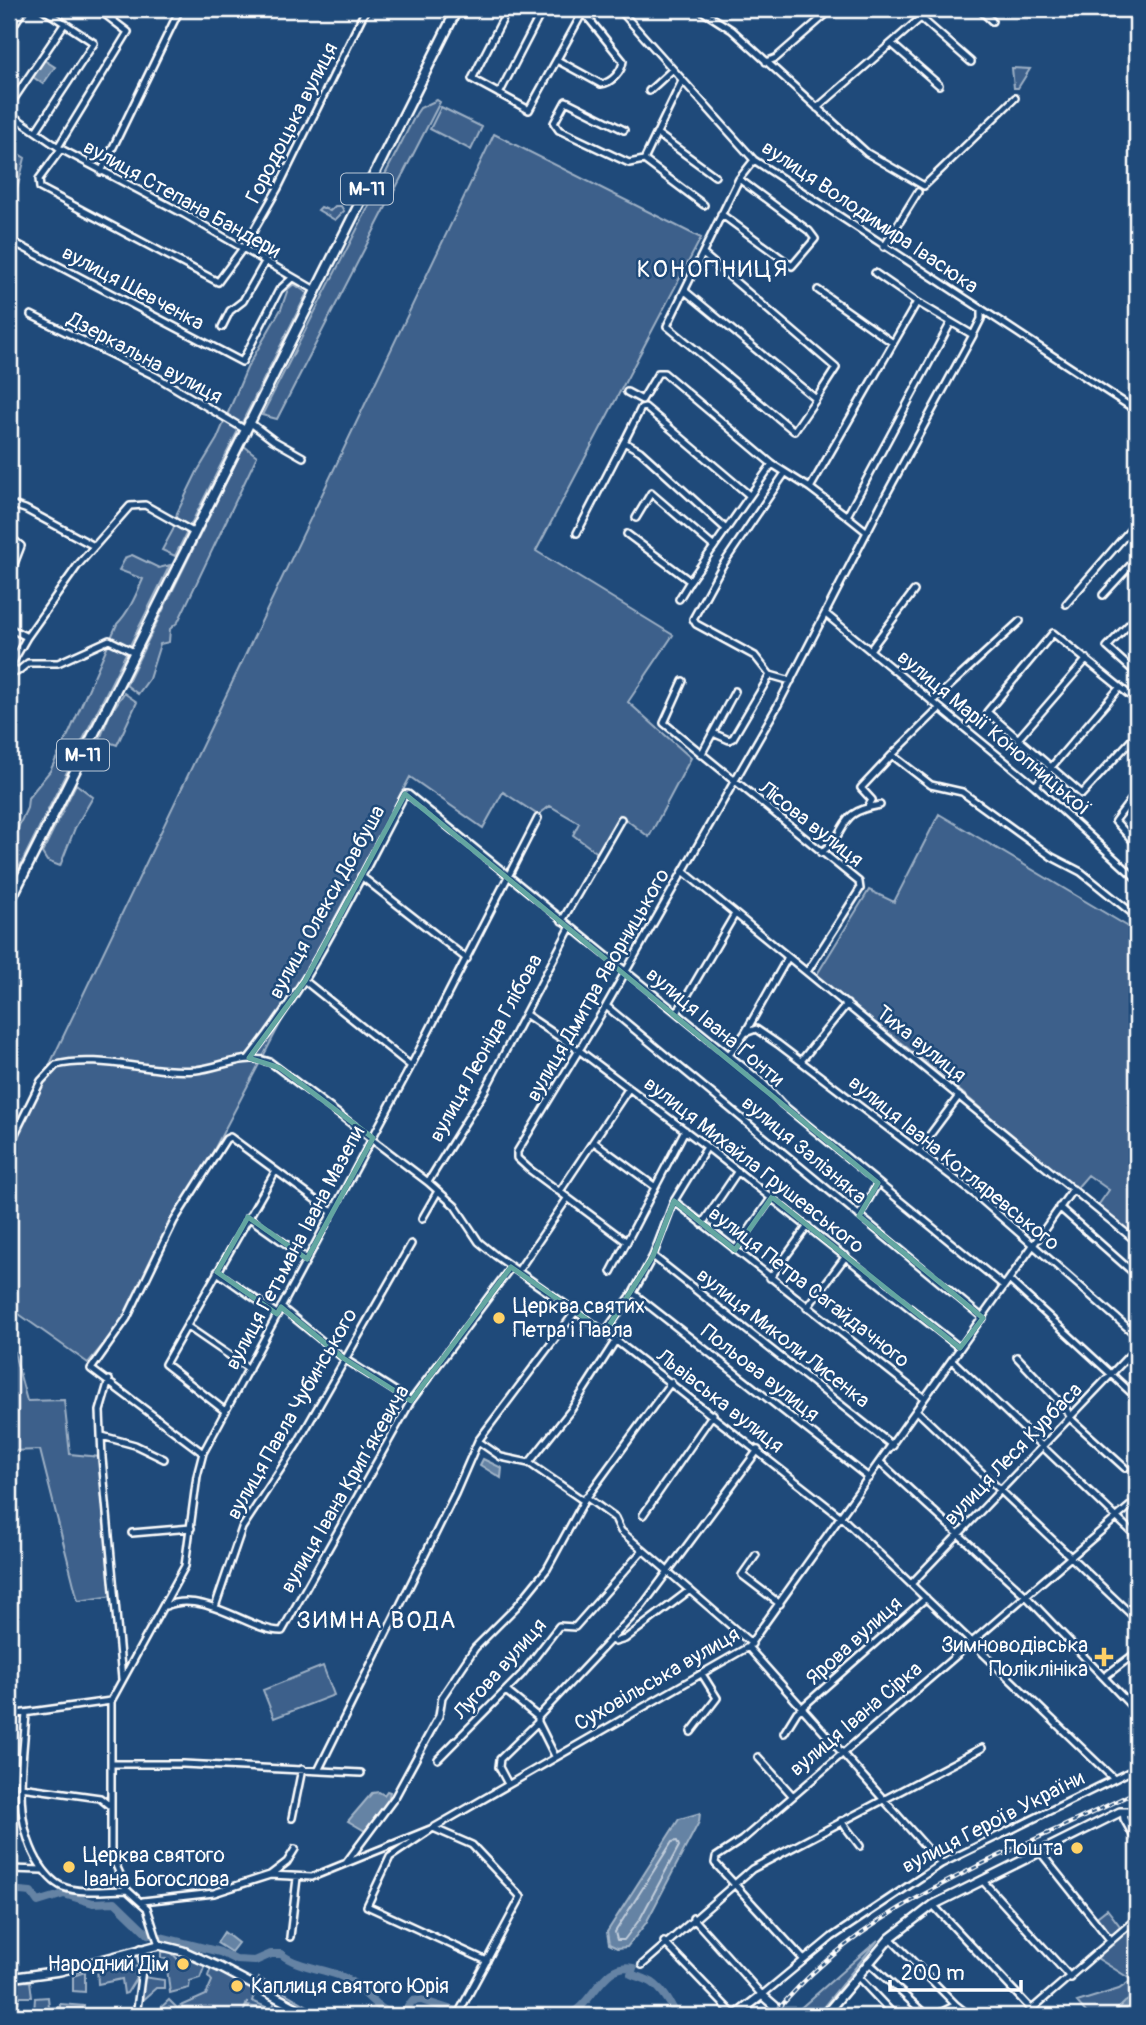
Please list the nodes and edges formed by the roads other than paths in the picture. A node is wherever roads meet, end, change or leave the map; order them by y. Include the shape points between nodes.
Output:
1 (24, 9) edge
2 (43, 9) edge
3 (98, 9) edge
4 (180, 9) edge
5 (366, 9) edge
6 (457, 9) edge
7 (508, 9) edge
8 (543, 9) edge
9 (619, 9) edge
10 (699, 9) edge
11 (832, 9) edge
12 (931, 9) edge
13 (979, 9) edge
14 (582, 10) edge
15 (921, 18) junction
16 (992, 21) dead end
17 (65, 23) junction
18 (9, 32) edge
19 (892, 44) junction
20 (557, 60) junction
21 (766, 62) junction
22 (971, 62) dead end
23 (672, 70) junction
24 (682, 81) junction
25 (939, 85) dead end
26 (649, 91) dead end
27 (499, 94) junction
28 (1014, 98) dead end
29 (9, 106) edge
30 (817, 108) junction
31 (9, 113) edge
32 (624, 130) dead end
33 (36, 131) junction
34 (659, 135) junction
35 (59, 148) junction
36 (644, 160) junction
37 (754, 160) junction
38 (101, 172) junction
39 (715, 176) dead end
40 (739, 179) junction
41 (918, 192) dead end
42 (704, 205) dead end
43 (721, 214) junction
44 (10, 242) dead end
45 (884, 247) junction
46 (241, 248) junction
47 (703, 254) junction
48 (265, 262) junction
49 (875, 273) dead end
50 (292, 278) junction
51 (818, 289) dead end
52 (315, 290) junction
53 (685, 291) junction
54 (917, 302) junction
55 (981, 310) junction
56 (31, 315) dead end
57 (950, 324) junction
58 (222, 327) dead end
59 (973, 335) junction
60 (893, 343) junction
61 (627, 392) dead end
62 (816, 399) junction
63 (1137, 411) edge
64 (246, 425) junction
65 (624, 442) junction
66 (303, 457) dead end
67 (772, 464) junction
68 (785, 473) junction
69 (810, 488) junction
70 (749, 495) junction
71 (9, 504) edge
72 (847, 516) junction
73 (636, 518) dead end
74 (1137, 522) edge
75 (726, 529) junction
76 (193, 532) junction
77 (867, 532) junction
78 (577, 533) dead end
79 (627, 534) dead end
80 (9, 536) edge
81 (94, 546) junction
82 (714, 547) junction
83 (1137, 558) edge
84 (706, 561) junction
85 (722, 566) junction
86 (9, 577) edge
87 (690, 581) junction
88 (914, 591) dead end
89 (1103, 595) dead end
90 (679, 599) dead end
91 (1066, 604) dead end
92 (827, 615) junction
93 (1137, 616) edge
94 (1020, 621) dead end
95 (9, 628) edge
96 (27, 636) junction
97 (870, 650) junction
98 (134, 652) junction
99 (1087, 659) junction
100 (1137, 674) edge
101 (770, 675) junction
102 (682, 681) dead end
103 (791, 681) junction
104 (1120, 687) junction
105 (735, 691) dead end
106 (1137, 701) edge
107 (932, 702) junction
108 (940, 708) junction
109 (713, 733) junction
110 (1137, 734) edge
111 (1018, 739) junction
112 (701, 755) junction
113 (892, 755) junction
114 (1050, 767) junction
115 (734, 782) junction
116 (1035, 786) junction
117 (1137, 792) edge
118 (405, 794) joint
119 (880, 806) dead end
120 (868, 807) junction
121 (538, 818) dead end
122 (621, 819) dead end
123 (1137, 843) edge
124 (821, 852) junction
125 (683, 871) junction
126 (361, 876) junction
127 (509, 878) junction
128 (1137, 879) edge
129 (9, 903) edge
130 (735, 914) junction
131 (1137, 917) edge
132 (562, 921) junction
133 (570, 928) junction
134 (788, 957) junction
135 (467, 958) junction
136 (625, 972) junction
137 (807, 972) junction
138 (305, 981) junction
139 (847, 1004) junction
140 (606, 1006) junction
141 (677, 1013) junction
142 (524, 1014) junction
143 (746, 1034) junction
144 (580, 1051) junction
145 (729, 1055) junction
146 (249, 1058) junction
147 (801, 1061) junction
148 (411, 1066) junction
149 (629, 1088) junction
150 (960, 1096) junction
151 (685, 1130) junction
152 (373, 1138) junction
153 (594, 1142) junction
154 (9, 1146) edge
155 (708, 1147) junction
156 (918, 1151) junction
157 (738, 1171) junction
158 (275, 1172) junction
159 (428, 1182) junction
160 (878, 1183) junction
161 (654, 1186) junction
162 (1073, 1189) junction
163 (438, 1191) junction
164 (560, 1191) junction
165 (772, 1196) junction
166 (567, 1199) junction
167 (674, 1201) junction
168 (1059, 1207) junction
169 (332, 1212) junction
170 (859, 1216) junction
171 (248, 1217) junction
172 (422, 1219) dead end
173 (702, 1223) junction
174 (808, 1226) junction
175 (627, 1242) junction
176 (1137, 1242) edge
177 (411, 1244) dead end
178 (1032, 1245) junction
179 (735, 1250) junction
180 (653, 1256) junction
181 (846, 1256) junction
182 (307, 1259) junction
183 (511, 1267) junction
184 (518, 1271) junction
185 (217, 1272) junction
186 (611, 1272) dead end
187 (1137, 1276) edge
188 (770, 1278) junction
189 (1009, 1280) junction
190 (1004, 1286) junction
191 (633, 1293) junction
192 (281, 1307) junction
193 (807, 1308) junction
194 (575, 1312) junction
195 (277, 1314) junction
196 (983, 1318) junction
197 (188, 1328) junction
198 (605, 1332) junction
199 (1137, 1336) edge
200 (616, 1340) junction
201 (1137, 1347) edge
202 (960, 1348) junction
203 (1017, 1357) dead end
204 (343, 1358) junction
205 (952, 1360) junction
206 (248, 1369) junction
207 (1111, 1374) junction
208 (109, 1380) junction
209 (671, 1382) junction
210 (924, 1398) junction
211 (1137, 1398) edge
212 (411, 1401) junction
213 (916, 1410) junction
214 (225, 1411) junction
215 (713, 1414) junction
216 (1070, 1417) junction
217 (102, 1436) junction
218 (478, 1441) junction
219 (1041, 1445) junction
220 (893, 1446) junction
221 (758, 1450) junction
222 (203, 1453) junction
223 (164, 1459) dead end
224 (529, 1463) junction
225 (881, 1463) junction
226 (1125, 1468) dead end
227 (869, 1478) junction
228 (1001, 1487) junction
229 (585, 1499) junction
230 (1137, 1500) edge
231 (643, 1515) dead end
232 (1117, 1516) junction
233 (841, 1517) junction
234 (191, 1528) junction
235 (132, 1533) dead end
236 (958, 1534) junction
237 (1137, 1538) edge
238 (643, 1550) junction
239 (756, 1555) dead end
240 (1072, 1555) junction
241 (670, 1573) junction
242 (912, 1583) junction
243 (690, 1590) junction
244 (1025, 1595) junction
245 (926, 1598) junction
246 (780, 1604) junction
247 (166, 1606) junction
248 (215, 1607) junction
249 (1137, 1620) edge
250 (610, 1639) junction
251 (970, 1641) junction
252 (750, 1645) junction
253 (1137, 1652) edge
254 (702, 1674) junction
255 (1104, 1677) junction
256 (122, 1681) junction
257 (506, 1691) junction
258 (111, 1701) junction
259 (803, 1707) junction
260 (1137, 1712) edge
261 (26, 1713) junction
262 (9, 1715) edge
263 (538, 1720) junction
264 (691, 1732) dead end
265 (784, 1733) dead end
266 (982, 1748) dead end
267 (842, 1752) junction
268 (555, 1756) junction
269 (758, 1757) dead end
270 (438, 1759) dead end
271 (111, 1764) junction
272 (1137, 1768) edge
273 (302, 1769) junction
274 (318, 1769) junction
275 (361, 1773) dead end
276 (1114, 1779) junction
277 (508, 1784) junction
278 (21, 1787) junction
279 (792, 1794) junction
280 (883, 1799) junction
281 (110, 1807) junction
282 (1123, 1812) junction
283 (1137, 1812) edge
284 (292, 1818) dead end
285 (841, 1821) junction
286 (433, 1828) junction
287 (1137, 1842) edge
288 (860, 1846) dead end
289 (295, 1849) dead end
290 (1041, 1853) junction
291 (346, 1863) junction
292 (941, 1864) junction
293 (9, 1869) edge
294 (43, 1870) junction
295 (270, 1875) junction
296 (297, 1878) junction
297 (982, 1880) junction
298 (734, 1883) junction
299 (127, 1890) junction
300 (143, 1901) junction
301 (933, 1905) junction
302 (693, 1918) junction
303 (1137, 1918) edge
304 (290, 1937) dead end
305 (890, 1938) junction
306 (1111, 1941) junction
307 (158, 1942) junction
308 (664, 1942) junction
309 (141, 1948) junction
310 (804, 1960) junction
311 (488, 1961) junction
312 (868, 1962) junction
313 (642, 1965) dead end
314 (857, 1976) junction
315 (9, 1978) edge
316 (1071, 1978) junction
317 (762, 1995) junction
318 (956, 2005) junction
319 (777, 2008) dead end
320 (1032, 2010) junction
321 (458, 2015) edge
322 (136, 2016) edge
323 (312, 2016) edge
324 (735, 2016) edge
325 (824, 2016) edge
326 (895, 2016) edge
327 (970, 2016) edge
328 (1024, 2016) edge

1 - 18 street
2 - 17 street
3 - 35 street via 127,29 127,37
4 - 38 street
5 - 46 street, Городоцька вулиця via 284,177
6 - 52 highway, М-11
7 - 27 street via 472,79
8 - 27 street
9 - 23 street, вулиця Володимира Івасюка
10 - 21 street via 732,30
11 - 21 street
12 - 15 street
13 - 16 street
14 - 20 street
14 - 20 street via 623,65 611,80 601,83
15 - 19 street
15 - 22 street
17 - 29 street
17 - 33 street via 94,45
19 - 25 street
19 - 30 street
20 - 27 street via 531,109
21 - 30 street
23 - 24 street, вулиця Володимира Івасюка
23 - 26 street
24 - 34 street
24 - 37 street, вулиця Володимира Івасюка
28 - 30 street via 924,186 866,153
31 - 33 street, вулиця Степана Бандери
32 - 36 street via 566,101 554,123 559,130 629,163
33 - 35 street, вулиця Степана Бандери
34 - 36 street
34 - 39 street
35 - 38 street, вулиця Степана Бандери
35 - 46 street, Городоцька вулиця via 39,179 40,188 47,192 213,282 221,280
36 - 42 street
37 - 40 street
37 - 45 street, вулиця Володимира Івасюка
38 - 46 street, вулиця Степана Бандери
40 - 43 street
40 - 43 street via 816,239 792,266
41 - 45 street
43 - 47 street
44 - 50 street, вулиця Шевченка via 242,362 284,282
45 - 55 street, вулиця Володимира Івасюка
46 - 48 street, вулиця Степана Бандери
47 - 53 street
47 - 62 street via 836,365
48 - 50 street, вулиця Степана Бандери
48 - 58 street
49 - 54 street
50 - 52 street, вулиця Степана Бандери
51 - 60 street
52 - 64 highway, М-11
53 - 62 street
53 - 62 street via 667,327 794,431
54 - 57 street
54 - 60 street
55 - 59 street, вулиця Дмитра Яворницького
55 - 63 street, вулиця Володимира Івасюка
56 - 64 street, Дзеркальна вулиця
57 - 59 street
57 - 72 street
59 - 77 street, вулиця Дмитра Яворницького
60 - 69 street
61 - 67 street via 642,400 659,373 664,373
64 - 66 street
64 - 76 highway, М-11
65 - 70 street via 645,407
65 - 75 street via 640,451
65 - 78 street
67 - 68 street
67 - 70 street
68 - 69 street
68 - 85 street
69 - 72 street
70 - 75 street
71 - 81 street
72 - 77 street
73 - 82 street via 651,493
74 - 91 street
75 - 82 street
76 - 81 street via 139,503 130,506
76 - 98 highway, М-11
77 - 92 street, вулиця Дмитра Яворницького
79 - 87 street
80 - 86 street via 22,546
81 - 96 street
82 - 84 street
83 - 89 street
84 - 85 street
84 - 87 street
85 - 101 street via 694,622 755,656
87 - 90 street
88 - 97 street
92 - 97 street, вулиця Марії Конопницької
92 - 103 street, вулиця Дмитра Яворницького
93 - 100 street via 1107,647
94 - 107 street
95 - 96 street
96 - 98 street via 11,665 17,672 28,663 58,663 109,640
97 - 107 street, вулиця Марії Конопницької
98 - 129 highway, М-11
99 - 104 street
99 - 111 street
99 - 111 street via 1050,633 988,710
101 - 103 street
101 - 109 street via 733,738
102 - 112 street, Лісова вулиця via 664,723
103 - 115 street, вулиця Дмитра Яворницького
104 - 106 street
104 - 114 street
105 - 109 street
107 - 108 street, вулиця Марії Конопницької
108 - 113 street
108 - 116 street, вулиця Марії Конопницької
109 - 112 street
110 - 114 street via 1084,794
111 - 114 street
112 - 115 street, Лісова вулиця
113 - 120 street via 861,788 872,800
113 - 131 street via 932,785 962,792 1052,857 1081,872
114 - 116 street
115 - 124 street, Лісова вулиця
115 - 125 street, вулиця Дмитра Яворницького
116 - 128 street, вулиця Марії Конопницької
117 - 123 street via 1115,821
118 - 126 street, вулиця Олекси Довбуша
118 - 127 street, вулиця Івана Ґонти
119 - 120 street
120 - 124 street via 851,814 835,841
121 - 127 street, вулиця Гетьмана Івана Мазепи
122 - 132 street
124 - 137 street, Лісова вулиця via 859,882 860,889
125 - 130 street, Тиха вулиця
125 - 136 street, вулиця Дмитра Яворницького
126 - 135 street
126 - 138 street, вулиця Олекси Довбуша
127 - 132 street, вулиця Івана Ґонти
127 - 135 street, вулиця Гетьмана Івана Мазепи
130 - 134 street, Тиха вулиця
130 - 141 street
132 - 133 street, вулиця Івана Ґонти
133 - 136 street, вулиця Івана Ґонти
133 - 142 street, вулиця Леоніда Глібова
134 - 137 street, Тиха вулиця
134 - 143 street
135 - 148 street, вулиця Гетьмана Івана Мазепи
136 - 140 street, вулиця Дмитра Яворницького
136 - 141 street, вулиця Івана Ґонти
137 - 139 street, Тиха вулиця
138 - 146 street, вулиця Олекси Довбуша
138 - 148 street
139 - 147 street
139 - 150 street, Тиха вулиця
140 - 144 street, вулиця Дмитра Яворницького
140 - 170 street, вулиця Залізняка
141 - 145 street, вулиця Івана Ґонти
142 - 144 street, вулиця Михайла Грушевського
142 - 159 street, вулиця Леоніда Глібова via 485,1090
143 - 145 street
143 - 147 street, вулиця Івана Котляревського via 756,1029
144 - 149 street, вулиця Михайла Грушевського
144 - 164 street, вулиця Дмитра Яворницького via 517,1152 529,1170
145 - 160 street, вулиця Івана Ґонти
146 - 152 street, Львівська вулиця via 281,1068
146 - 154 street via 198,1070 83,1062 56,1065 41,1082
147 - 156 street, вулиця Івана Котляревського
148 - 152 street, вулиця Гетьмана Івана Мазепи
149 - 151 street, вулиця Михайла Грушевського
149 - 153 street
150 - 156 street
150 - 162 street, Тиха вулиця
151 - 155 street, вулиця Михайла Грушевського
151 - 161 street
152 - 159 street, Львівська вулиця
152 - 169 street, вулиця Гетьмана Івана Мазепи
153 - 161 street
153 - 164 street
155 - 157 street, вулиця Михайла Грушевського
155 - 167 street
156 - 178 street, вулиця Івана Котляревського
157 - 165 street, вулиця Михайла Грушевського
157 - 173 street
158 - 169 street
158 - 171 street
158 - 208 street via 230,1137 226,1139 174,1221 127,1318 91,1369
159 - 163 street, Львівська вулиця
160 - 170 street
160 - 190 street, вулиця Івана Ґонти
161 - 175 street
162 - 168 street, Суховільська вулиця
162 - 176 street, Тиха вулиця
163 - 172 street
163 - 183 street, Львівська вулиця via 455,1206 480,1242
164 - 166 street
165 - 174 street, вулиця Михайла Грушевського
165 - 179 street
166 - 175 street
166 - 184 street
167 - 173 street, вулиця Петра Сагайдачного
167 - 180 street
168 - 178 street, Суховільська вулиця
168 - 187 street
169 - 182 street, вулиця Гетьмана Івана Мазепи
170 - 196 street, вулиця Залізняка
171 - 182 street
171 - 185 street
173 - 179 street, вулиця Петра Сагайдачного
174 - 181 street, вулиця Михайла Грушевського
174 - 188 street
175 - 186 street
177 - 204 street, вулиця Павла Чубинського
178 - 189 street, Суховільська вулиця
178 - 199 street, вулиця Івана Котляревського
179 - 188 street, вулиця Петра Сагайдачного
180 - 191 street
180 - 220 street, вулиця Миколи Лисенка
181 - 193 street
181 - 202 street, вулиця Михайла Грушевського
182 - 192 street, вулиця Гетьмана Івана Мазепи
183 - 184 street, Львівська вулиця
183 - 212 street, вулиця Івана Крипʼякевича
184 - 194 street, Львівська вулиця
185 - 195 street
185 - 197 street
188 - 193 street, вулиця Петра Сагайдачного
189 - 190 street, Суховільська вулиця
189 - 207 street
190 - 196 street, Суховільська вулиця
191 - 198 street
191 - 227 street, Польова вулиця
192 - 195 street, вулиця Гетьмана Івана Мазепи
192 - 204 street
193 - 210 street, вулиця Петра Сагайдачного
194 - 198 street, Львівська вулиця
194 - 218 street
195 - 206 street, вулиця Гетьмана Івана Мазепи
196 - 202 street, Суховільська вулиця
197 - 206 street
197 - 214 street via 165,1366
198 - 200 street, Львівська вулиця
200 - 209 street, Львівська вулиця
200 - 224 street via 571,1410
201 - 207 street, вулиця Леся Курбаса
202 - 205 street, Суховільська вулиця
203 - 216 street
204 - 212 street
204 - 248 street, вулиця Павла Чубинського via 243,1528
205 - 210 street, Суховільська вулиця
205 - 219 street
206 - 214 street, вулиця Гетьмана Івана Мазепи
207 - 211 street
207 - 216 street, вулиця Леся Курбаса
208 - 217 street via 102,1401
208 - 222 street
209 - 215 street, Львівська вулиця
209 - 229 street
210 - 213 street, Суховільська вулиця
212 - 248 street, вулиця Івана Крипʼякевича via 285,1628 276,1631
213 - 220 street, Суховільська вулиця
213 - 228 street
214 - 222 street, вулиця Гетьмана Івана Мазепи
215 - 221 street, Львівська вулиця
215 - 231 street
216 - 219 street, вулиця Леся Курбаса
216 - 226 street
217 - 223 street
217 - 256 street
218 - 224 street via 501,1457
218 - 274 street
219 - 228 street, вулиця Леся Курбаса
219 - 232 street
220 - 225 street, Суховільська вулиця
221 - 233 street, Львівська вулиця
221 - 241 street
222 - 234 street, вулиця Гетьмана Івана Мазепи
224 - 229 street
225 - 227 street, Суховільська вулиця
225 - 236 street
227 - 233 street, Суховільська вулиця
228 - 236 street, вулиця Леся Курбаса
228 - 240 street
229 - 238 street via 615,1518 621,1531
229 - 291 street via 547,1569 475,1648 442,1697 439,1716 395,1797
230 - 232 street, вулиця Івана Сірка
232 - 237 street
232 - 240 street, вулиця Івана Сірка
233 - 242 street, Львівська вулиця
233 - 246 street, Суховільська вулиця
234 - 235 street
234 - 247 street, вулиця Гетьмана Івана Мазепи via 186,1566
236 - 242 street, вулиця Леся Курбаса
236 - 244 street
238 - 241 street
238 - 257 street, Лугова вулиця via 575,1627 559,1626
239 - 246 street via 742,1575
240 - 244 street, вулиця Івана Сірка
240 - 249 street
241 - 243 street
241 - 250 street
242 - 245 street, Львівська вулиця
243 - 250 street via 625,1639
243 - 252 street
244 - 251 street, вулиця Івана Сірка
244 - 255 street
245 - 251 street, Львівська вулиця
245 - 259 street, Ярова вулиця
246 - 252 street, Суховільська вулиця
247 - 248 street
247 - 256 street, вулиця Гетьмана Івана Мазепи
250 - 263 street
251 - 267 street, вулиця Івана Сірка
251 - 276 street, Львівська вулиця
252 - 254 street, Суховільська вулиця
252 - 259 street
253 - 255 street
254 - 264 street via 718,1698
254 - 268 street, Суховільська вулиця
255 - 260 street
256 - 258 street, вулиця Гетьмана Івана Мазепи
257 - 263 street
257 - 270 street, Лугова вулиця
258 - 261 street
258 - 271 street
259 - 265 street, Ярова вулиця
259 - 267 street
261 - 262 street
261 - 278 street
263 - 268 street
263 - 277 street via 500,1759
266 - 280 street
267 - 279 street, вулиця Івана Сірка
267 - 280 street
268 - 277 street, Суховільська вулиця
269 - 279 street
271 - 273 street
271 - 281 street
272 - 276 street, вулиця Героїв України
273 - 274 street
273 - 284 street
274 - 275 street
276 - 292 street, вулиця Героїв України
277 - 286 street, Суховільська вулиця
278 - 281 street via 100,1798
278 - 294 street via 24,1832
279 - 298 street, вулиця Івана Сірка via 743,1840 714,1859
280 - 285 street
280 - 292 street
281 - 299 street via 111,1854
282 - 283 main road
282 - 287 street
282 - 290 main road
285 - 288 street
285 - 298 street
286 - 291 street, Суховільська вулиця
286 - 311 street via 472,1845 522,1897
286 - 311 street via 390,1857 367,1906
289 - 295 street
290 - 297 main road
290 - 306 street
291 - 296 street, Суховільська вулиця
292 - 310 street, вулиця Героїв України
293 - 294 street
294 - 299 street via 67,1888
295 - 296 street, Суховільська вулиця
295 - 300 street, Суховільська вулиця via 214,1894
296 - 304 street
297 - 301 main road
297 - 316 street
298 - 302 street
298 - 310 street
299 - 300 street
300 - 307 street
301 - 305 main road
301 - 320 street
302 - 308 street
302 - 317 street
303 - 306 street
305 - 312 main road
305 - 318 street
306 - 316 street
307 - 309 main road
307 - 323 main road via 221,1968
308 - 313 street
308 - 324 street
309 - 315 main road via 60,1972
309 - 322 street
310 - 317 street, вулиця Героїв України
311 - 321 street
312 - 314 main road
312 - 318 street via 925,2014 938,2014
314 - 325 main road
314 - 326 street
316 - 320 street
317 - 319 main road
317 - 324 main road, вулиця Героїв України
318 - 327 street
320 - 328 street

